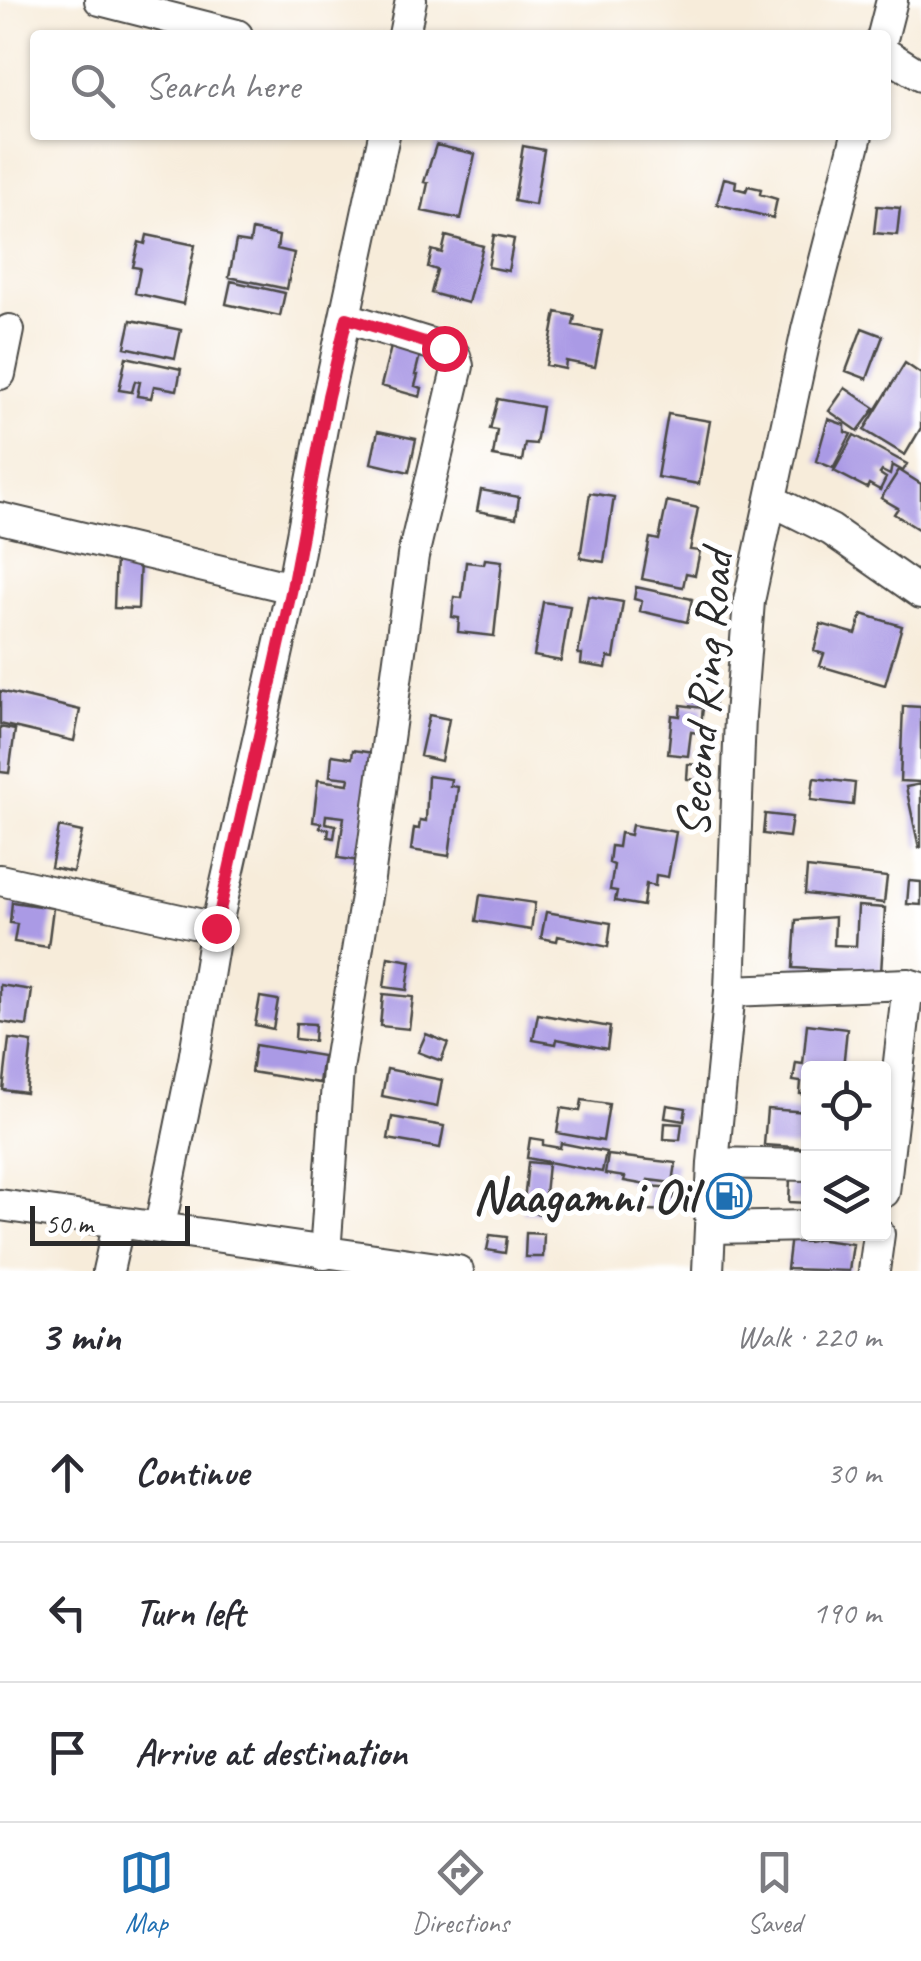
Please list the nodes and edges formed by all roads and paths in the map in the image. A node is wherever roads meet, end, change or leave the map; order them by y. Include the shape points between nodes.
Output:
1 (100, 0) edge
2 (411, 0) edge
3 (892, 0) edge
4 (217, 30) edge
5 (405, 30) edge
6 (884, 30) edge
7 (891, 57) edge
8 (921, 76) edge
9 (383, 140) edge
10 (856, 140) edge
11 (347, 318) junction
12 (9, 330) dead end
13 (0, 374) edge
14 (771, 500) junction
15 (0, 518) edge
16 (292, 588) junction
17 (921, 593) edge
18 (0, 880) edge
19 (216, 928) junction
20 (914, 986) edge
21 (730, 991) junction
22 (890, 1151) edge
23 (713, 1162) junction
24 (801, 1165) edge
25 (0, 1205) edge
26 (118, 1222) junction
27 (160, 1226) junction
28 (801, 1226) edge
29 (710, 1228) junction
30 (877, 1241) edge
31 (325, 1254) junction
32 (364, 1265) edge
33 (108, 1271) edge
34 (458, 1271) edge
35 (708, 1271) edge
36 (874, 1271) edge

1 - 4 street
2 - 5 street
3 - 6 street
7 - 8 street
9 - 11 street
10 - 14 street, Second Ring Road
11 - 16 street
11 - 31 street via 444,348 458,366 413,556 338,1069
12 - 13 street
14 - 17 street via 831,530
14 - 21 street, Second Ring Road via 749,601
15 - 16 street
16 - 19 street
18 - 19 street
19 - 27 street
20 - 21 street
20 - 22 street
21 - 23 street, Second Ring Road
23 - 24 street
23 - 29 street, Second Ring Road
25 - 26 street
26 - 27 street
26 - 33 street
27 - 31 street
28 - 29 street
29 - 35 street, Second Ring Road
30 - 36 street
31 - 32 street
32 - 34 street

